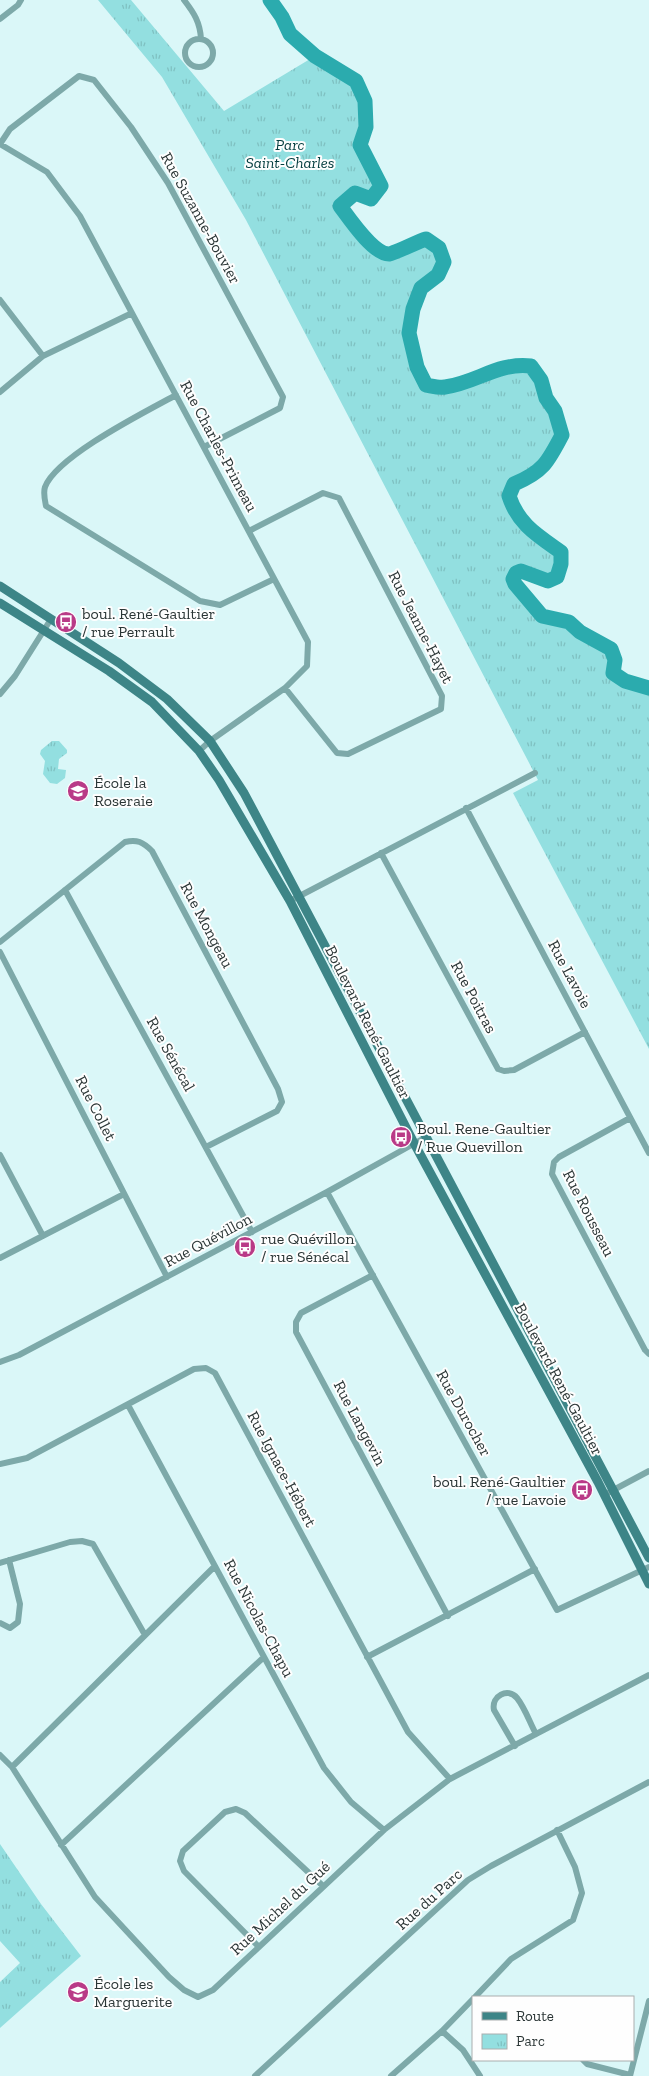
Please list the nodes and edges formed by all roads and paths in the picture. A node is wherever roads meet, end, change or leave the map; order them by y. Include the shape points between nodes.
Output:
1 (21, 0) edge
2 (184, 0) edge
3 (0, 19) edge
4 (201, 39) junction
5 (0, 144) edge
6 (0, 300) edge
7 (132, 313) junction
8 (43, 356) junction
9 (0, 392) edge
10 (176, 395) junction
11 (204, 447) junction
12 (249, 531) junction
13 (274, 579) junction
14 (0, 586) edge
15 (0, 603) edge
16 (51, 619) junction
17 (43, 631) junction
18 (285, 688) junction
19 (0, 694) edge
20 (210, 741) junction
21 (199, 751) junction
22 (536, 772) dead end
23 (466, 808) junction
24 (381, 853) junction
25 (65, 890) junction
26 (299, 896) junction
27 (290, 901) junction
28 (0, 942) edge
29 (0, 952) edge
30 (585, 1032) junction
31 (630, 1118) junction
32 (426, 1137) junction
33 (414, 1143) junction
34 (206, 1147) junction
35 (649, 1153) edge
36 (0, 1155) edge
37 (327, 1192) junction
38 (124, 1194) junction
39 (252, 1232) junction
40 (43, 1236) junction
41 (0, 1258) edge
42 (373, 1275) junction
43 (166, 1277) junction
44 (649, 1354) edge
45 (0, 1362) edge
46 (128, 1404) junction
47 (0, 1464) edge
48 (649, 1471) edge
49 (613, 1490) junction
50 (604, 1495) junction
51 (649, 1558) edge
52 (9, 1560) junction
53 (0, 1563) edge
54 (215, 1566) junction
55 (535, 1569) junction
56 (645, 1569) edge
57 (649, 1584) edge
58 (448, 1616) junction
59 (0, 1623) edge
60 (145, 1636) junction
61 (367, 1657) junction
62 (264, 1658) junction
63 (649, 1675) edge
64 (536, 1734) junction
65 (515, 1746) junction
66 (0, 1755) edge
67 (12, 1767) junction
68 (450, 1779) junction
69 (649, 1782) edge
70 (384, 1830) junction
71 (557, 1830) junction
72 (61, 1844) junction
73 (323, 1886) junction
74 (259, 1947) junction
75 (476, 1996) edge
76 (472, 2000) edge
77 (649, 2001) edge
78 (634, 2024) edge
79 (642, 2026) junction
80 (442, 2031) junction
81 (634, 2059) edge
82 (584, 2061) edge
83 (633, 2061) edge
84 (630, 2075) edge
85 (255, 2076) edge
86 (391, 2076) edge
87 (480, 2076) edge

1 - 3 street
2 - 4 street via 196,15
4 - 4 street via 192,41 186,48 188,62 196,66 205,65 213,55 211,46
5 - 7 street, Rue Charles-Primeau via 47,172 80,216
5 - 11 street, Rue Suzanne-Bouvier via 10,129 79,76 94,80 131,127 163,175 284,397 280,408
6 - 8 street
7 - 8 street
7 - 10 street, Rue Charles-Primeau
8 - 9 street
10 - 11 street, Rue Charles-Primeau
10 - 13 street via 111,430 55,470 44,489 46,506 200,601 220,605
11 - 12 street, Rue Charles-Primeau
12 - 13 street, Rue Charles-Primeau
12 - 18 street, Rue Jeanne-Hayet via 323,493 339,498 442,696 441,709 348,754 337,753
13 - 18 street, Rue Charles-Primeau via 308,642 307,666
14 - 16 street, Boulevard René-Gaultier
15 - 17 street, Boulevard René-Gaultier
16 - 17 street
16 - 20 street, Boulevard René-Gaultier via 153,688
17 - 19 street
17 - 21 street, Boulevard René-Gaultier via 109,671 152,702
18 - 20 street, Rue Charles-Primeau
20 - 21 street, Rue Charles-Primeau
20 - 26 street, Boulevard René-Gaultier via 244,793
21 - 27 street, Boulevard René-Gaultier
22 - 23 street
23 - 24 street
23 - 30 street, Rue Lavoie
24 - 26 street
24 - 30 street, Rue Poitras via 498,1068 514,1070
25 - 28 street, Rue Mongeau
25 - 34 street, Rue Sénécal
25 - 34 street, Rue Mongeau via 125,842 144,843 152,851 282,1102 278,1111
26 - 27 street
26 - 32 street, Boulevard René-Gaultier
27 - 33 street, Boulevard René-Gaultier
29 - 38 street, Rue Collet
30 - 31 street, Rue Lavoie
31 - 35 street, Rue Lavoie
31 - 44 street, Rue Rousseau via 559,1157 554,1162 552,1174
32 - 33 street, Rue Quévillon
32 - 49 street, Boulevard René-Gaultier
33 - 37 street, Rue Quévillon
33 - 50 street, Boulevard René-Gaultier
34 - 39 street, Rue Sénécal
36 - 40 street
37 - 39 street, Rue Quévillon
37 - 42 street, Rue Durocher
38 - 40 street
38 - 43 street, Rue Collet
39 - 43 street, Rue Quévillon
40 - 41 street
42 - 55 street, Rue Durocher
42 - 58 street, Rue Langevin via 301,1313 296,1322 296,1332
43 - 45 street, Rue Quévillon
46 - 47 street, Rue Ignace-Hébert via 26,1458
46 - 54 street, Rue Nicolas-Chapu
46 - 61 street, Rue Ignace-Hébert via 194,1369 206,1368 215,1373
48 - 49 street
49 - 50 street
49 - 51 street, Boulevard René-Gaultier
50 - 56 street, Boulevard René-Gaultier
52 - 53 street
52 - 59 street via 20,1604 18,1622 10,1628
52 - 60 street via 70,1542 82,1540 93,1544
54 - 60 street
54 - 62 street, Rue Nicolas-Chapu
55 - 56 street, Rue Durocher via 557,1610
55 - 58 street
56 - 57 street, Boulevard René-Gaultier
58 - 61 street
60 - 67 street
61 - 68 street, Rue Ignace-Hébert via 408,1732
62 - 70 street, Rue Nicolas-Chapu via 324,1768 351,1802
62 - 72 street
63 - 64 street, Rue Michel du Gué
64 - 65 street, Rue Michel du Gué
64 - 65 street via 516,1698 508,1693 500,1695 493,1705
65 - 68 street, Rue Michel du Gué
66 - 67 street, Rue Michel du Gué
67 - 72 street, Rue Michel du Gué
68 - 70 street, Rue Michel du Gué
69 - 71 street, Rue du Parc
70 - 73 street, Rue Michel du Gué
71 - 75 street via 582,1893 573,1920 511,1959
71 - 85 street, Rue du Parc via 468,1880
72 - 74 street, Rue Michel du Gué via 95,1897 169,1978 184,1990 198,1997 213,1990
73 - 74 street, Rue Michel du Gué
73 - 74 street via 245,1813 236,1809 225,1812 183,1851 180,1861 184,1871
76 - 80 street
77 - 79 street
78 - 79 street
79 - 81 street
80 - 86 street
80 - 87 street via 463,2050
82 - 84 street
83 - 84 street

